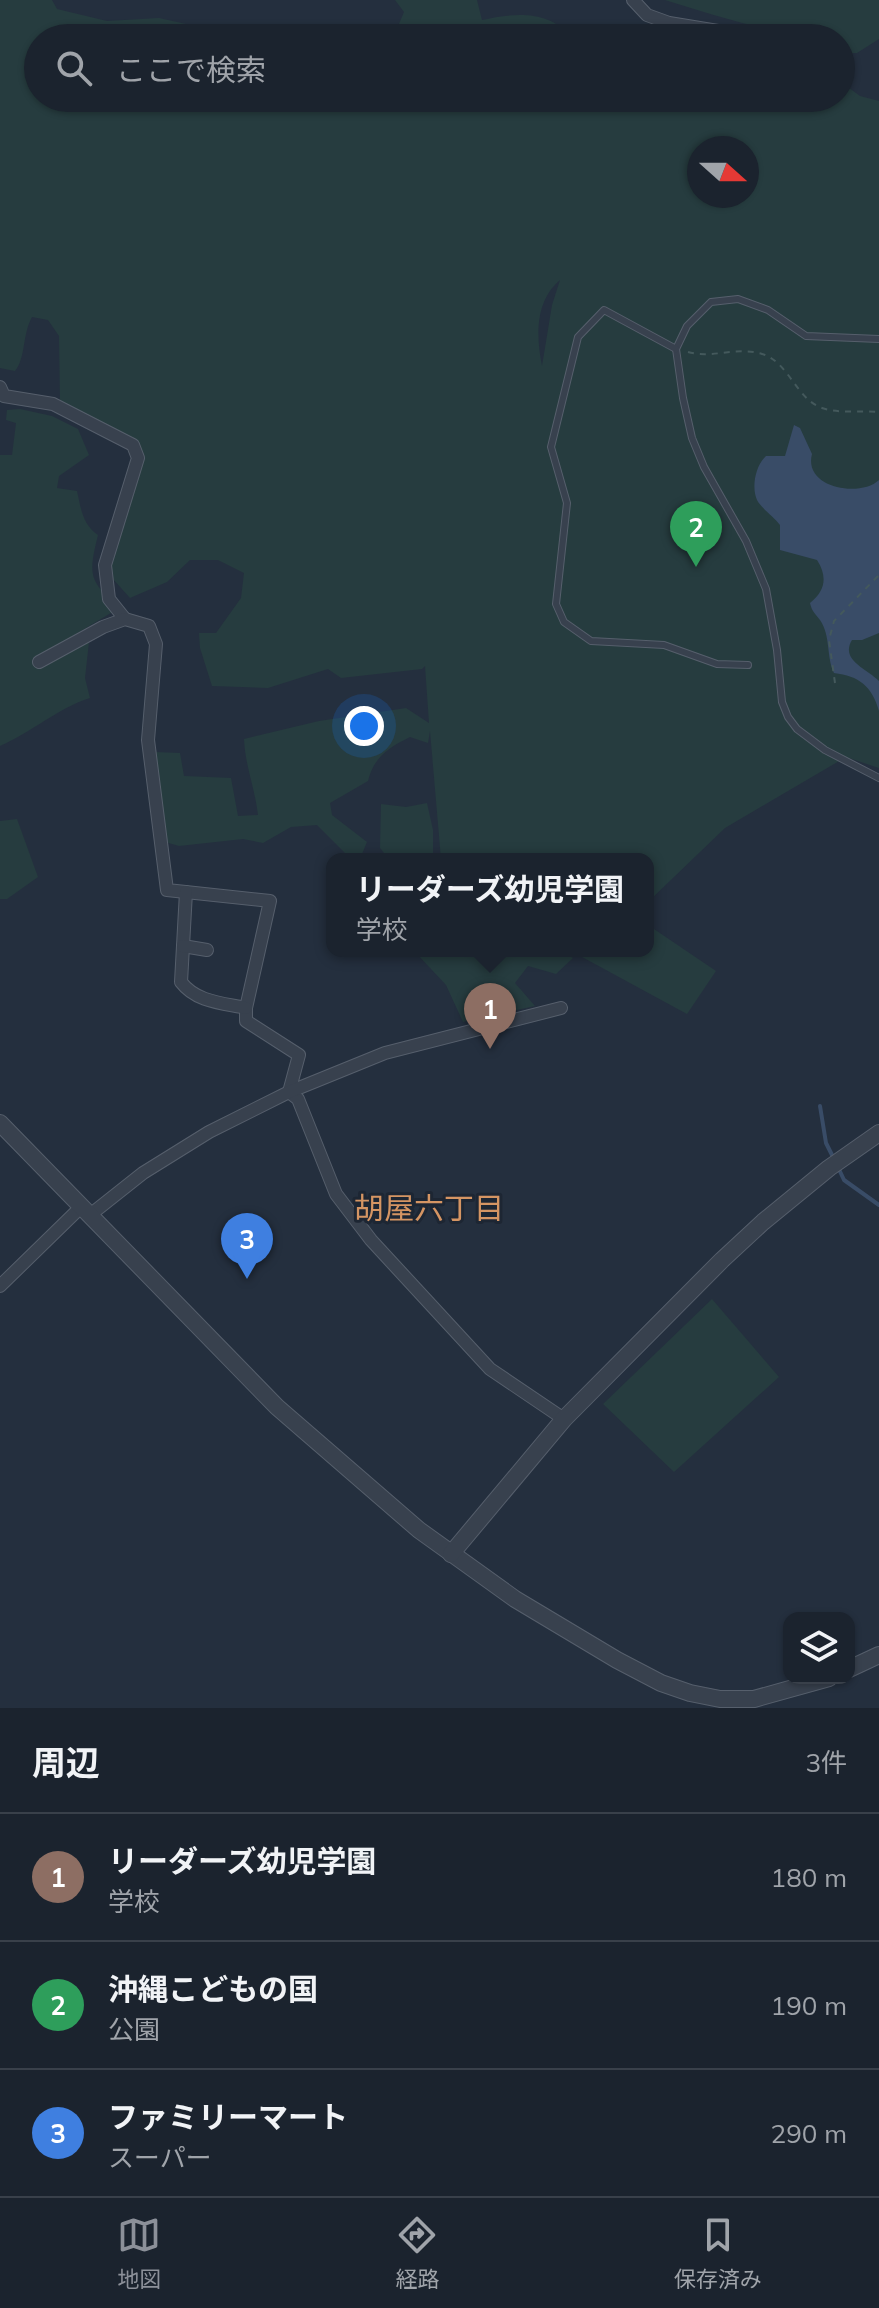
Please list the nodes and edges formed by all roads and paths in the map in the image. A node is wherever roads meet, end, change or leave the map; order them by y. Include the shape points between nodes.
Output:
1 (633, 0) edge
2 (675, 24) edge
3 (879, 339) edge
4 (676, 349) junction
5 (0, 387) edge
6 (879, 412) edge
7 (879, 575) edge
8 (125, 619) junction
9 (39, 662) dead end
10 (748, 665) dead end
11 (835, 683) dead end
12 (879, 778) edge
13 (186, 892) junction
14 (183, 946) junction
15 (207, 950) dead end
16 (246, 1008) junction
17 (561, 1008) dead end
18 (289, 1092) junction
19 (0, 1123) edge
20 (879, 1133) edge
21 (85, 1211) junction
22 (0, 1286) edge
23 (564, 1419) junction
24 (451, 1554) junction
25 (879, 1655) edge
26 (855, 1666) edge
27 (811, 1684) edge
28 (752, 1704) edge

1 - 2 street via 647,15
3 - 4 lane via 806,336 768,310 738,299 711,302 687,326
4 - 6 path via 697,355 764,354 820,407
4 - 10 lane via 604,310 578,337 551,447 567,503 556,604 564,622 591,641 664,645 717,664
4 - 12 lane via 692,438 766,589 788,717 825,750
5 - 8 street via 4,396 53,404 133,445 138,458 105,565 109,599
7 - 11 path via 834,621 829,640
8 - 9 street
8 - 13 street via 149,626 156,644 148,740 167,890
13 - 14 street
13 - 16 street via 270,901
14 - 15 street
14 - 16 street via 181,982 188,991
16 - 18 street via 246,1021 299,1055
17 - 18 street via 385,1053
18 - 21 street via 209,1132
18 - 23 street via 298,1099 336,1194 371,1240 490,1369
19 - 21 street
20 - 23 street via 763,1222
21 - 22 street
21 - 24 street via 277,1407
23 - 24 street
24 - 28 street via 515,1599 661,1683
25 - 26 street
27 - 28 street

